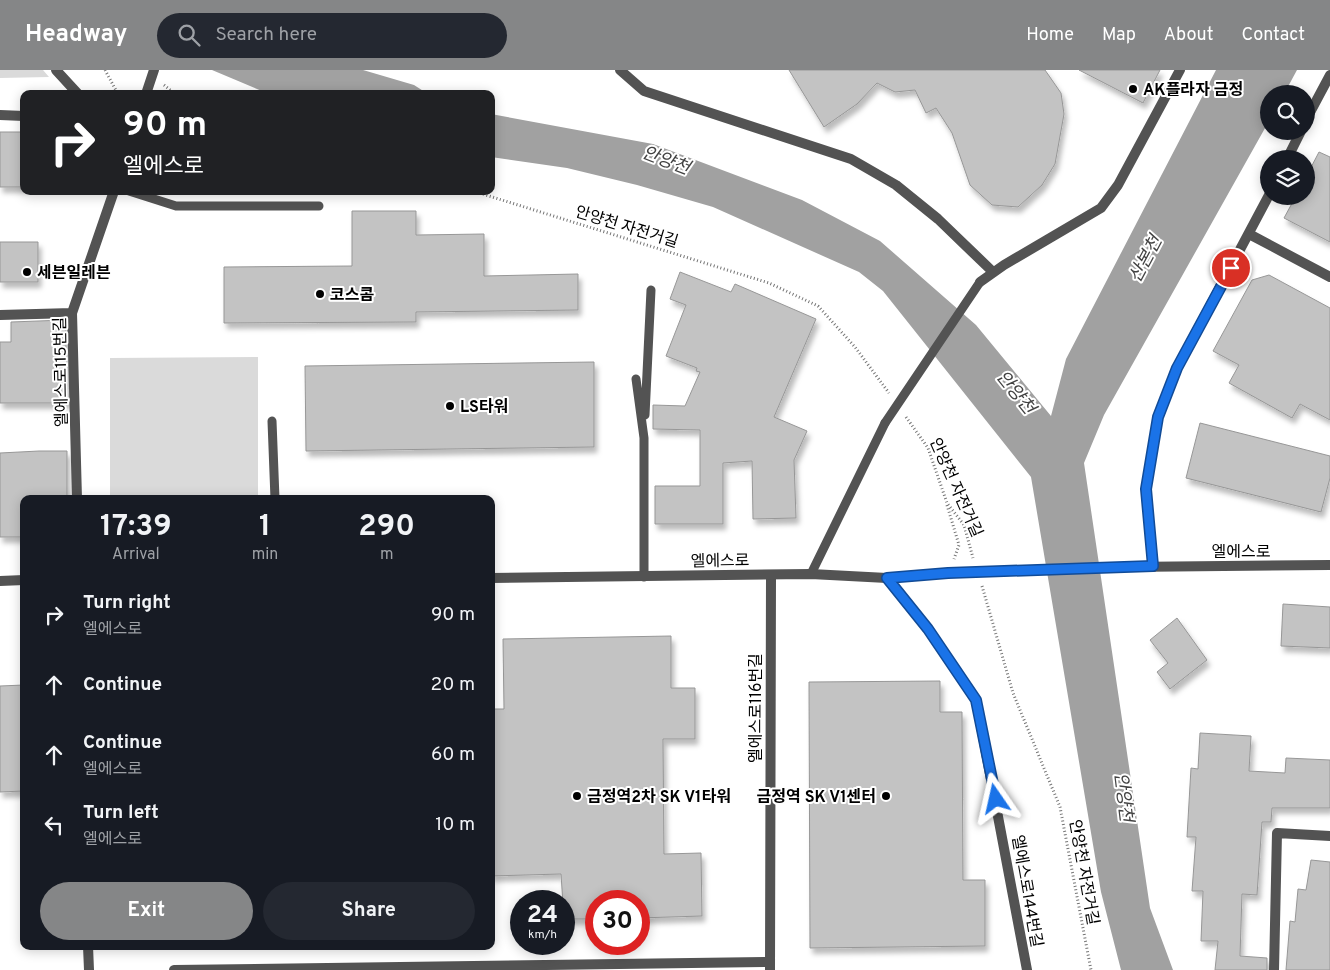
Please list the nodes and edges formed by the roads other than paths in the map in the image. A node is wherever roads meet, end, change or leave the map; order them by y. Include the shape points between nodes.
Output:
1 (56, 70) edge
2 (154, 70) edge
3 (620, 70) edge
4 (1180, 70) edge
5 (1330, 75) edge
6 (74, 90) edge
7 (147, 90) edge
8 (1315, 103) edge
9 (0, 115) edge
10 (20, 116) edge
11 (113, 195) edge
12 (142, 195) edge
13 (1264, 205) edge
14 (319, 206) dead end
15 (1249, 234) junction
16 (993, 272) junction
17 (1330, 278) edge
18 (980, 282) joint
19 (651, 290) dead end
20 (72, 313) junction
21 (0, 315) edge
22 (636, 379) dead end
23 (272, 421) dead end
24 (644, 438) junction
25 (77, 495) edge
26 (275, 495) edge
27 (1330, 565) edge
28 (1153, 566) junction
29 (811, 574) junction
30 (771, 575) junction
31 (644, 576) junction
32 (495, 578) edge
33 (887, 578) junction
34 (20, 580) edge
35 (0, 581) edge
36 (1330, 836) edge
37 (88, 950) edge
38 (770, 966) edge
39 (89, 970) edge
40 (174, 970) edge
41 (1027, 970) edge
42 (1274, 970) edge

1 - 6 street
2 - 7 street, bridge
3 - 16 street via 644,91 851,159 896,185 938,218
4 - 16 street via 1118,185 1102,208
5 - 8 street
9 - 10 street
11 - 20 street, 엘에스로115번길
12 - 14 lane via 176,206
13 - 15 street
15 - 17 street
15 - 28 street via 1177,368 1158,417 1146,489
16 - 18 street
18 - 29 lane, bridge via 885,423
19 - 24 lane
20 - 21 street
20 - 25 street, 엘에스로115번길
22 - 24 lane
23 - 26 lane
24 - 31 lane
27 - 28 street, 엘에스로
28 - 33 street, 엘에스로, bridge
29 - 30 street, 엘에스로
29 - 33 street, 엘에스로
30 - 31 street, 엘에스로
30 - 38 street, 엘에스로116번길
31 - 32 street, 엘에스로
33 - 41 street, 엘에스로144번길 via 928,629 976,700
34 - 35 street
36 - 42 street via 1277,833
37 - 39 street
38 - 40 street, 엘에스로116번길

